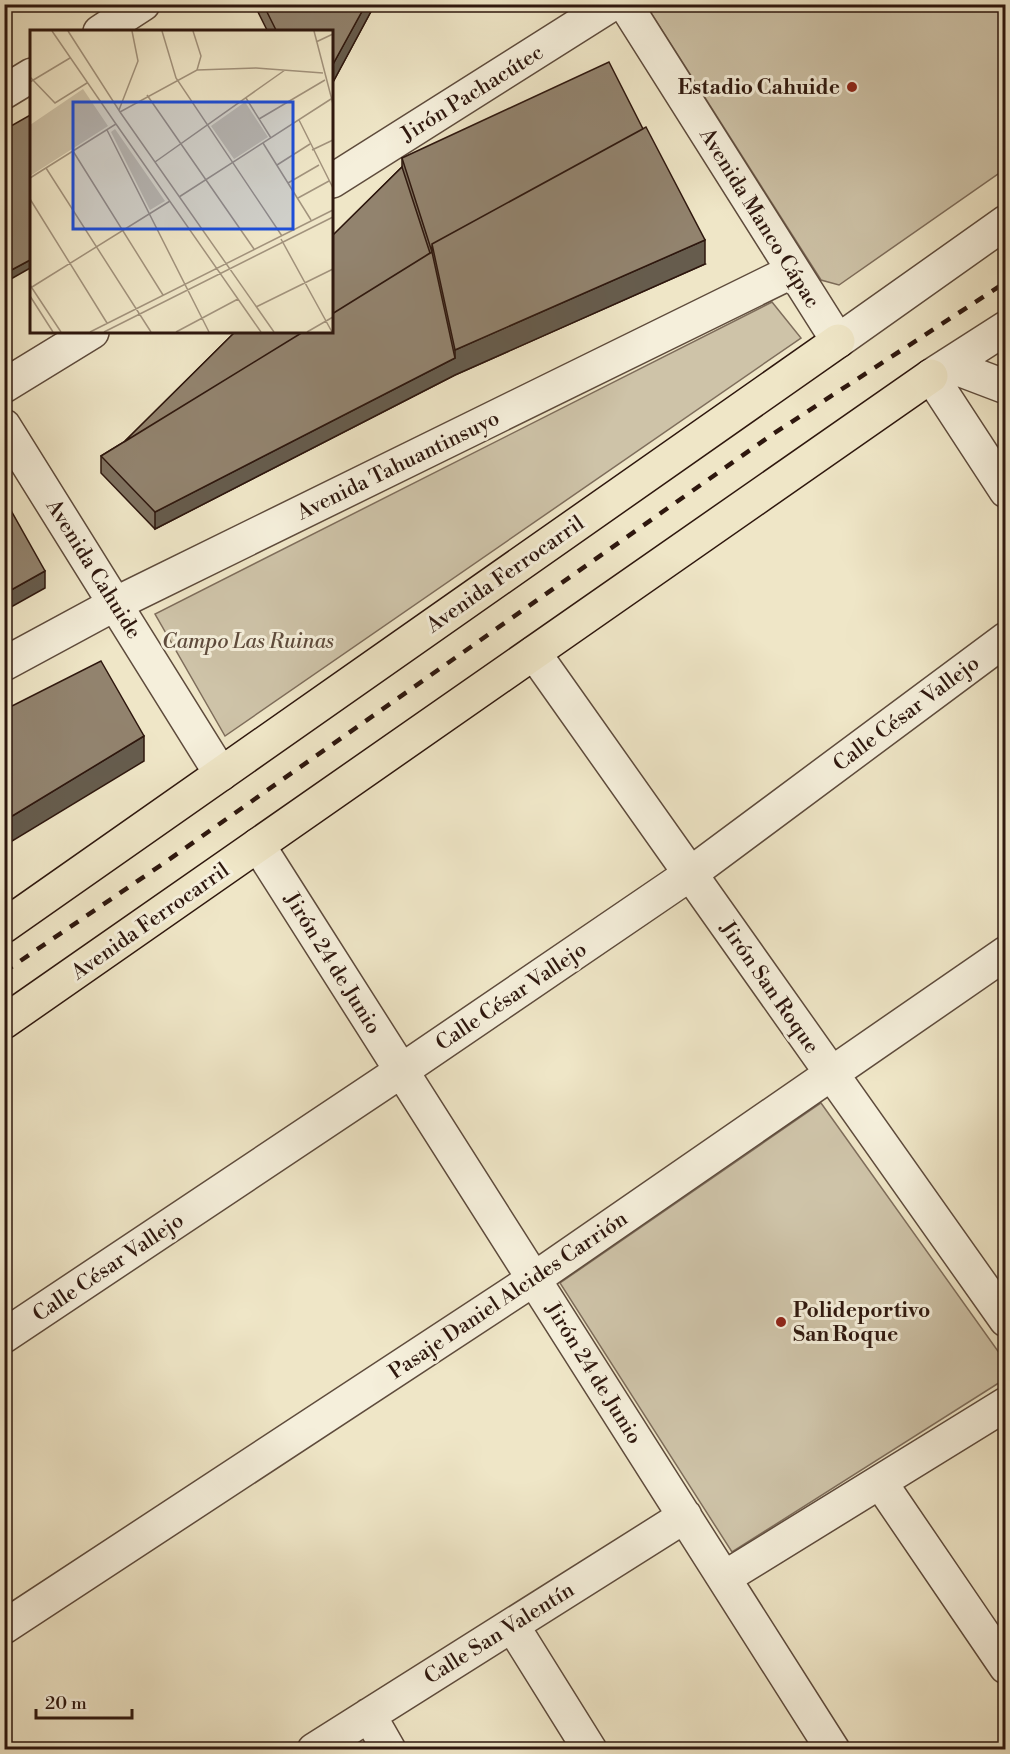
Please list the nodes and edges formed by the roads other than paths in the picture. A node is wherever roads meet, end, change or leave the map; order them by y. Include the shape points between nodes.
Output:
1 (143, 4) edge
2 (612, 4) edge
3 (625, 4) edge
4 (103, 30) edge
5 (30, 76) edge
6 (4, 92) edge
7 (333, 180) edge
8 (1005, 222) edge
9 (793, 271) junction
10 (1005, 328) edge
11 (90, 333) edge
12 (838, 340) junction
13 (939, 371) junction
14 (4, 386) edge
15 (1005, 387) edge
16 (4, 426) edge
17 (1005, 491) edge
18 (115, 604) junction
19 (1005, 639) edge
20 (534, 653) junction
21 (4, 664) edge
22 (221, 774) junction
23 (258, 845) junction
24 (690, 874) junction
25 (4, 926) edge
26 (1005, 953) edge
27 (4, 1022) edge
28 (401, 1071) junction
29 (832, 1074) junction
30 (534, 1279) junction
31 (1005, 1320) edge
32 (4, 1336) edge
33 (1005, 1404) edge
34 (880, 1482) junction
35 (685, 1516) junction
36 (724, 1578) junction
37 (512, 1625) junction
38 (4, 1627) edge
39 (1005, 1666) edge
40 (369, 1715) junction
41 (314, 1749) edge
42 (389, 1749) edge
43 (590, 1749) edge
44 (833, 1749) edge

1 - 4 street
2 - 7 street, Jirón Pachacútec
3 - 9 street, Avenida Manco Cápac
5 - 6 street
8 - 12 street, Avenida Ferrocarril
9 - 12 street, Avenida Manco Cápac
9 - 18 street, Avenida Tahuantinsuyo
10 - 13 street, Avenida Ferrocarril
11 - 14 street
12 - 22 main road, Avenida Ferrocarril
13 - 15 street
13 - 17 street
13 - 20 main road, Avenida Ferrocarril
16 - 18 street, Avenida Cahuide
18 - 21 street, Avenida Tahuantinsuyo
18 - 22 street, Avenida Cahuide
19 - 24 street, Calle César Vallejo
20 - 23 main road, Avenida Ferrocarril
20 - 24 street, Jirón San Roque
22 - 25 main road, Avenida Ferrocarril
23 - 27 main road, Avenida Ferrocarril
23 - 28 street, Jirón 24 de Junio
24 - 28 street, Calle César Vallejo
24 - 29 street, Jirón San Roque
26 - 29 street, Pasaje Daniel Alcides Carrión
28 - 30 street, Jirón 24 de Junio
28 - 32 street, Calle César Vallejo
29 - 30 street, Pasaje Daniel Alcides Carrión
29 - 31 street, Jirón San Roque
30 - 35 street, Jirón 24 de Junio
30 - 38 street, Pasaje Daniel Alcides Carrión
33 - 34 street
34 - 36 street
34 - 39 street
35 - 36 street, Jirón 24 de Junio
35 - 37 street, Calle San Valentín
36 - 44 street, Jirón 24 de Junio
37 - 40 street, Calle San Valentín
37 - 43 street
40 - 41 street, Calle San Valentín
40 - 42 street

